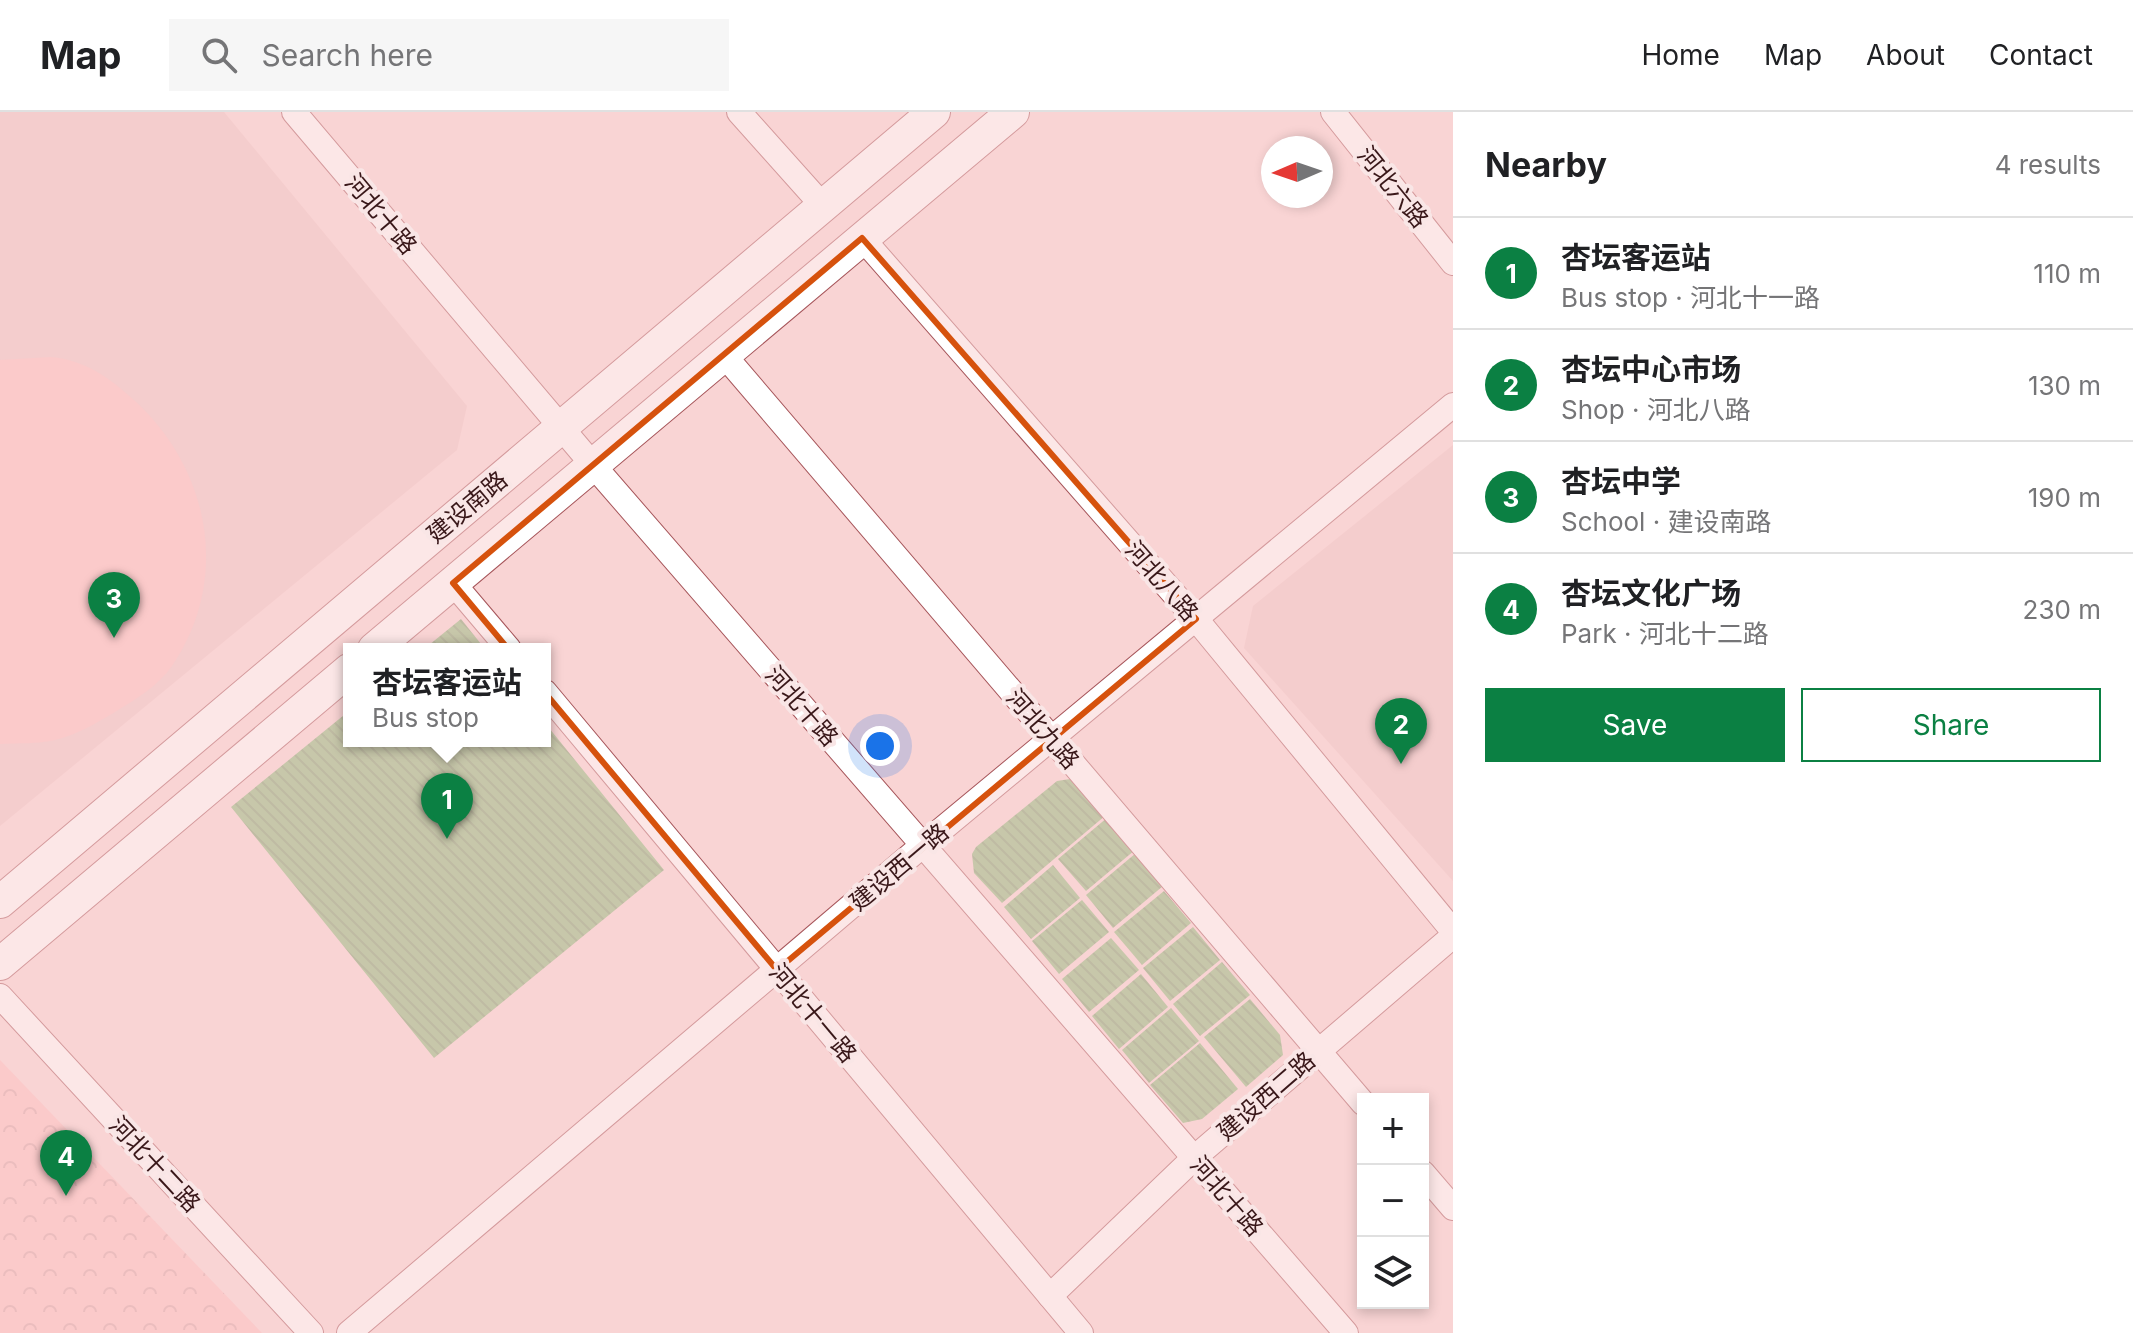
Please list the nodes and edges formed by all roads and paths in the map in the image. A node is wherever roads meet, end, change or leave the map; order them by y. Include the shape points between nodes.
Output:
1 (294, 112) edge
2 (739, 112) edge
3 (934, 112) edge
4 (1013, 112) edge
5 (1333, 112) edge
6 (823, 206) junction
7 (862, 238) junction
8 (1453, 263) edge
9 (724, 355) junction
10 (1453, 405) edge
11 (562, 428) junction
12 (593, 465) junction
13 (453, 583) junction
14 (1196, 619) junction
15 (381, 643) edge
16 (504, 643) edge
17 (343, 675) edge
18 (551, 699) edge
19 (1052, 739) junction
20 (923, 845) junction
21 (0, 902) edge
22 (1453, 934) edge
23 (0, 964) edge
24 (777, 970) junction
25 (0, 996) edge
26 (1319, 1051) junction
27 (1357, 1096) edge
28 (1194, 1158) junction
29 (1429, 1180) edge
30 (1453, 1208) edge
31 (1050, 1296) junction
32 (311, 1333) edge
33 (349, 1333) edge
34 (1081, 1333) edge
35 (1346, 1333) edge

1 - 11 street, 河北十路
2 - 6 street
3 - 6 main road, 建设南路
4 - 7 main road, 建设南路
5 - 8 street, 河北六路
6 - 11 main road, 建设南路
7 - 9 main road, 建设南路
7 - 14 street, 河北八路
9 - 12 main road, 建设南路
9 - 19 street, 河北九路
10 - 14 street, 建设西一路
11 - 12 street, 河北十路
11 - 21 main road, 建设南路
12 - 13 main road, 建设南路
12 - 20 street, 河北十路
13 - 15 main road, 建设南路
13 - 16 street
14 - 19 street, 建设西一路
14 - 22 street, 河北八路
17 - 23 main road
18 - 24 street, 河北十一路
19 - 20 street, 建设西一路
19 - 26 street, 河北九路
20 - 24 street, 建设西一路
20 - 28 street, 河北十路
22 - 26 street, 建设西二路
24 - 31 street, 河北十一路
24 - 33 street, 建设西一路
25 - 32 street, 河北十二路
26 - 27 street, 河北九路
26 - 28 street, 建设西二路
28 - 31 street, 建设西二路
28 - 35 street, 河北十路
29 - 30 street
31 - 34 street, 河北十一路

